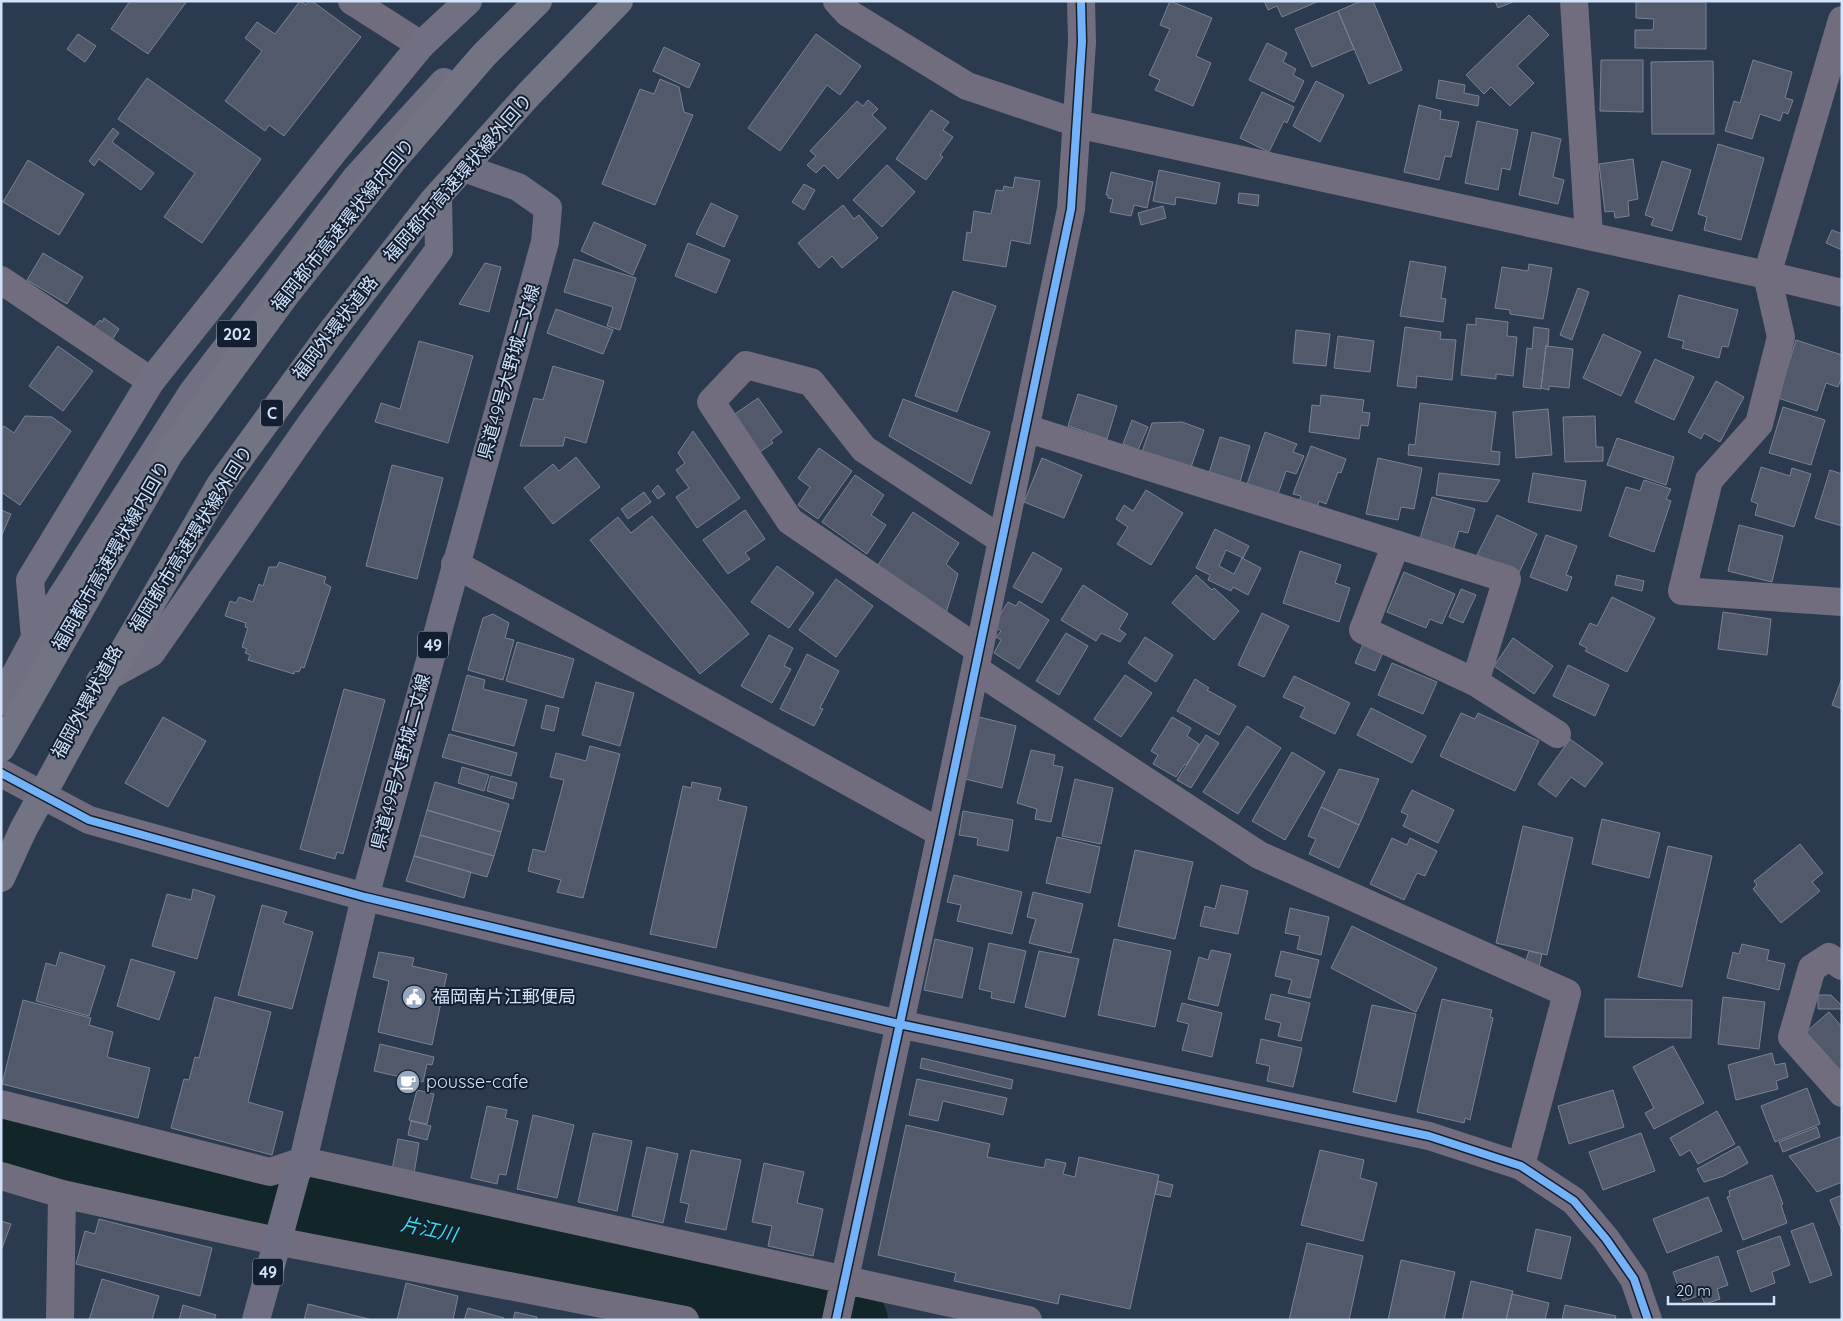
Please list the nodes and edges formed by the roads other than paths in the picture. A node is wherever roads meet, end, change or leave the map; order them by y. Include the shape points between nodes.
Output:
1 (352, 1) edge
2 (468, 1) edge
3 (518, 1) edge
4 (538, 1) edge
5 (619, 1) edge
6 (837, 1) edge
7 (1080, 1) edge
8 (1574, 1) edge
9 (1842, 20) edge
10 (421, 45) junction
11 (1077, 123) junction
12 (464, 168) junction
13 (438, 197) junction
14 (1589, 236) junction
15 (1767, 275) junction
16 (1, 280) edge
17 (1842, 293) edge
18 (151, 381) junction
19 (1025, 428) junction
20 (1002, 540) junction
21 (1396, 544) junction
22 (455, 564) junction
23 (1842, 602) edge
24 (35, 638) junction
25 (977, 659) junction
26 (1475, 682) junction
27 (93, 685) junction
28 (1, 701) edge
29 (1557, 734) dead end
30 (1, 748) edge
31 (1, 773) edge
32 (38, 794) junction
33 (941, 833) junction
34 (1, 874) edge
35 (1, 878) edge
36 (365, 897) junction
37 (1842, 966) edge
38 (899, 1024) junction
39 (1842, 1093) edge
40 (1, 1104) edge
41 (1521, 1166) junction
42 (300, 1168) junction
43 (1, 1176) edge
44 (62, 1194) junction
45 (280, 1233) junction
46 (844, 1285) junction
47 (60, 1320) edge
48 (256, 1320) edge
49 (685, 1320) edge
50 (836, 1320) edge
51 (1028, 1320) edge
52 (1648, 1320) edge

1 - 10 street
2 - 10 highway
3 - 24 highway, 202 via 356,178 192,393
4 - 30 highway, 福岡都市高速環状線内回り via 484,56 394,159 287,293 169,454
5 - 12 highway, 福岡外環状道路
5 - 35 highway, 福岡都市高速環状線外回り / C, bridge via 529,94 433,201 332,331 220,485 67,748
6 - 11 street via 848,12 967,86
7 - 11 street via 1082,42
8 - 14 street
9 - 15 street
10 - 18 highway
11 - 14 street
11 - 19 street via 1071,209
12 - 13 highway, 福岡外環状道路
12 - 22 main road, 県道49号大野城二丈線 / 49 via 518,187 548,208 545,242
13 - 27 highway, 福岡外環状道路 via 256,428
13 - 27 highway via 439,250 310,425 151,653
14 - 15 street
15 - 17 street
15 - 23 street via 1781,337 1759,424 1709,480 1682,590
16 - 18 street
18 - 24 highway via 30,580
19 - 20 street
19 - 21 street
20 - 25 street
20 - 25 street via 864,448 812,382 746,365 711,402 790,520
21 - 26 street via 1362,630
21 - 26 street via 1507,579
22 - 33 street
22 - 36 main road, 県道49号大野城二丈線 / 49
24 - 28 highway, 202
25 - 33 street
25 - 41 street via 1259,855 1567,993
26 - 29 street
27 - 32 highway, 福岡外環状道路
31 - 32 street
32 - 34 highway, 福岡外環状道路
32 - 36 street via 89,820
33 - 38 street
36 - 38 street
36 - 42 main road, 県道49号大野城二丈線 / 49
37 - 39 street via 1829,957 1812,968 1792,1037
38 - 41 street via 1429,1136
38 - 46 street
40 - 42 street via 270,1172
41 - 52 street via 1574,1201 1606,1239 1634,1278
42 - 45 main road, 県道49号大野城二丈線 / 49
42 - 46 street
43 - 44 street
44 - 45 street
44 - 47 street
45 - 48 main road, 県道49号大野城二丈線 / 49
45 - 49 street
46 - 50 street
46 - 51 street

